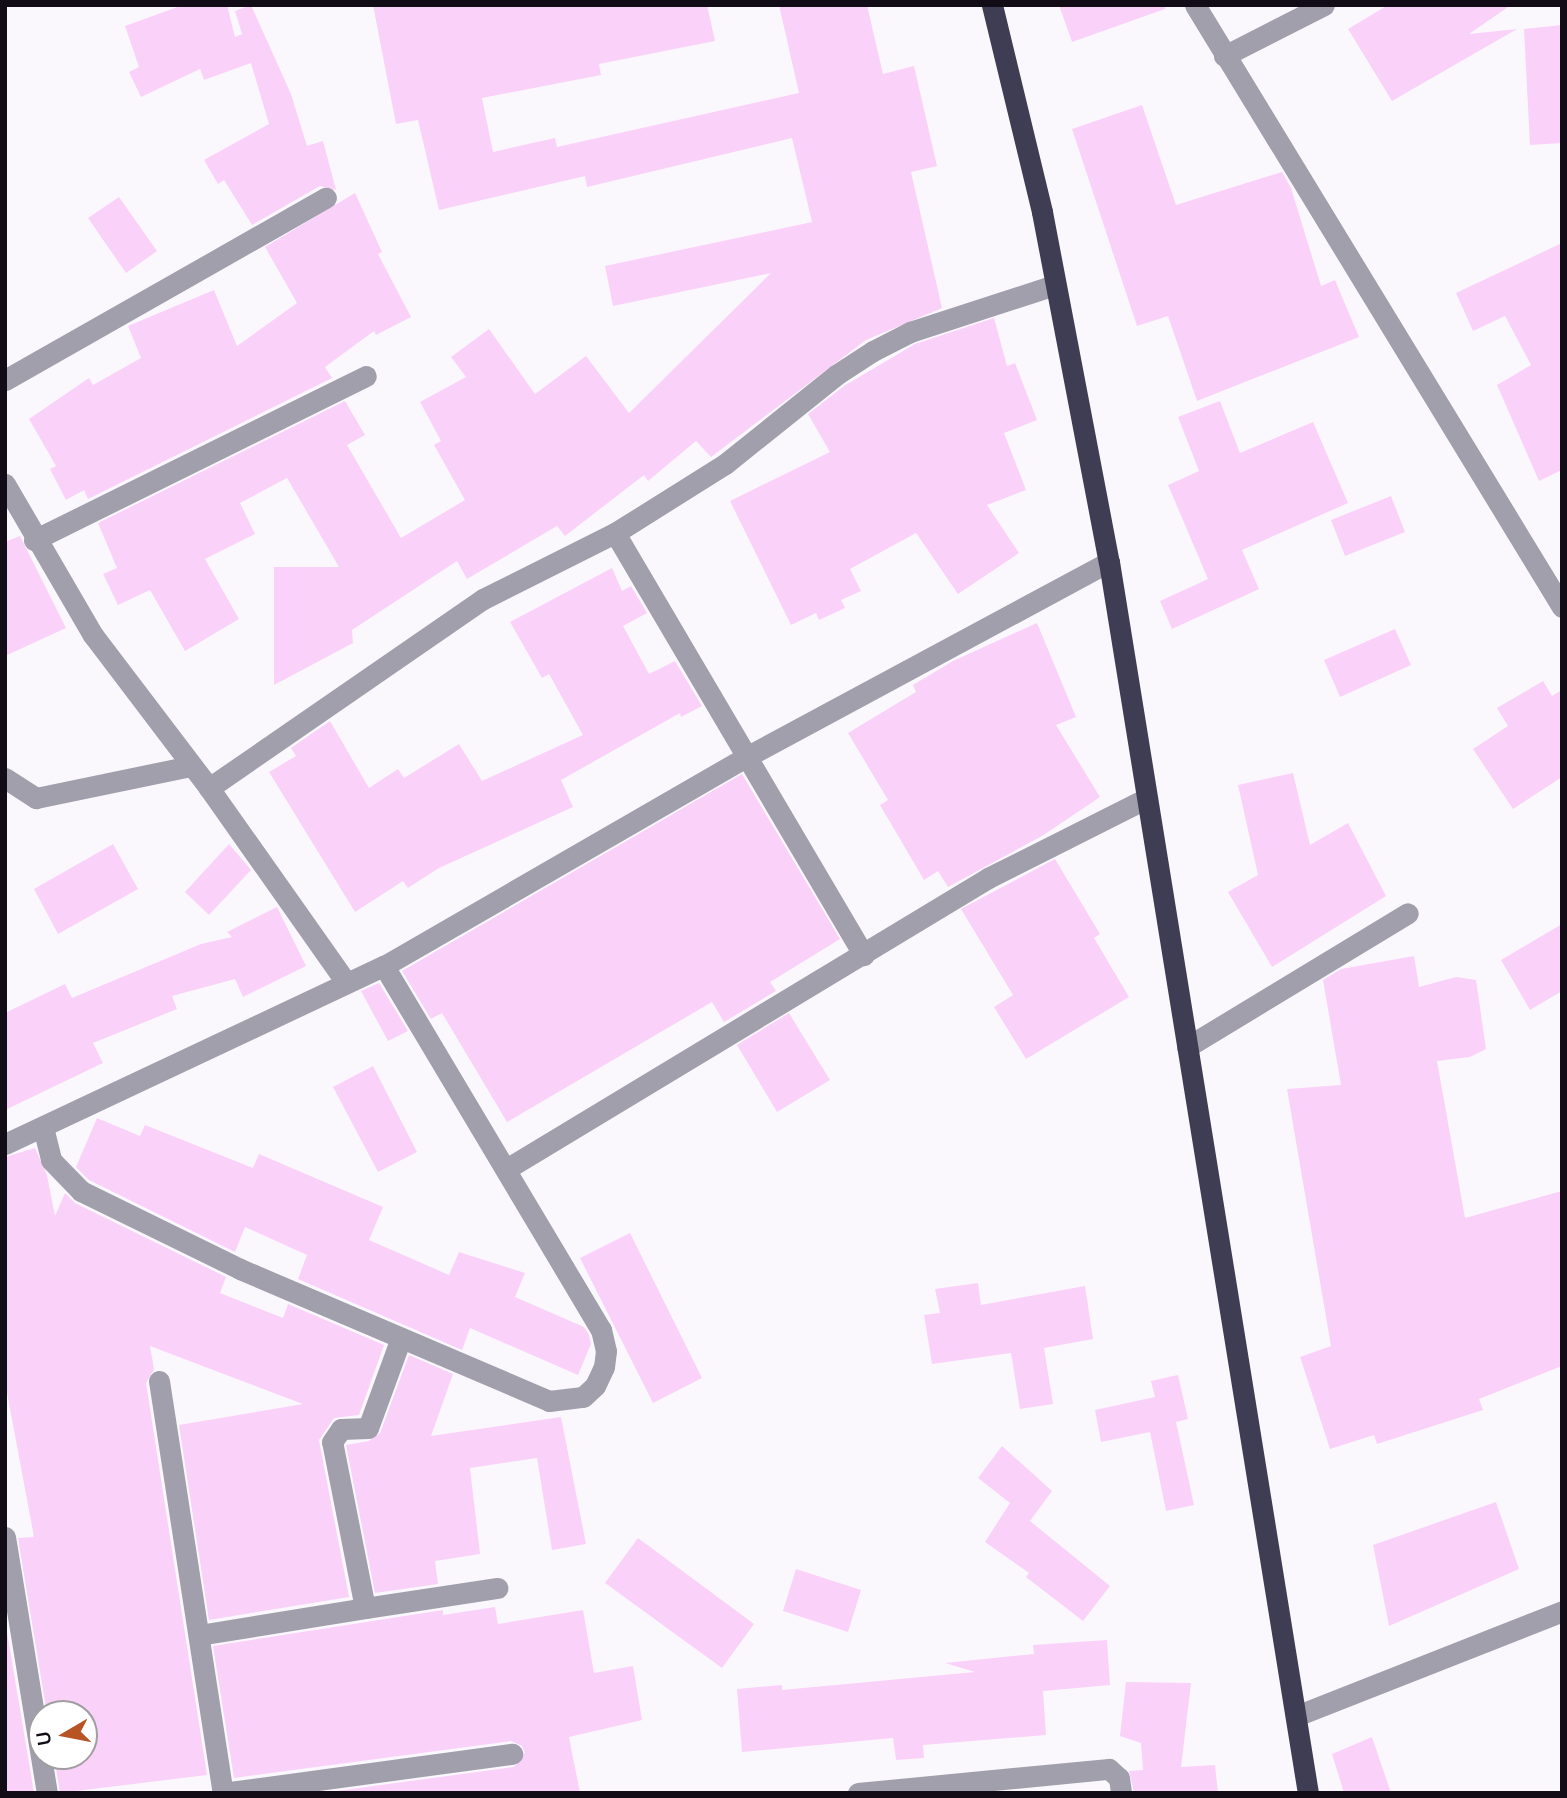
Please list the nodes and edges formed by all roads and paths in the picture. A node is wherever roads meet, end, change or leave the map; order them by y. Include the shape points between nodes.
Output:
1 (992, 5) edge
2 (1195, 5) edge
3 (1324, 5) edge
4 (1224, 56) junction
5 (326, 198) dead end
6 (1055, 285) junction
7 (366, 376) dead end
8 (5, 380) edge
9 (5, 484) edge
10 (615, 533) junction
11 (34, 540) junction
12 (1109, 562) junction
13 (1558, 596) edge
14 (748, 756) junction
15 (191, 766) junction
16 (5, 778) edge
17 (209, 788) junction
18 (1145, 799) junction
19 (1408, 913) dead end
20 (864, 955) junction
21 (384, 966) junction
22 (345, 981) junction
23 (1187, 1047) junction
24 (43, 1127) junction
25 (5, 1144) edge
26 (508, 1168) junction
27 (401, 1338) junction
28 (159, 1381) dead end
29 (5, 1536) edge
30 (498, 1588) dead end
31 (365, 1608) junction
32 (1562, 1611) edge
33 (198, 1635) junction
34 (15, 1658) edge
35 (1296, 1716) junction
36 (512, 1754) dead end
37 (47, 1793) edge
38 (223, 1793) edge
39 (858, 1793) edge
40 (1121, 1793) edge
41 (1308, 1793) edge

1 - 6 highway
2 - 4 street
3 - 4 street
4 - 13 street
5 - 8 street
6 - 10 street via 910,332 873,351 836,374 726,464
6 - 12 highway
7 - 11 street
9 - 11 street
10 - 14 street
10 - 17 street via 483,599
11 - 15 street via 93,635
12 - 14 street
12 - 18 highway
14 - 20 street
14 - 21 street
15 - 16 street via 36,797
15 - 17 street
17 - 22 street
18 - 20 street via 988,878
18 - 23 highway
19 - 23 street
20 - 26 street
21 - 22 street
21 - 26 street
22 - 24 street
23 - 35 highway
24 - 25 street
24 - 27 street via 51,1160 81,1191 240,1269
26 - 27 street via 601,1330 606,1350 595,1386 583,1397 549,1401
27 - 31 street via 368,1428 341,1429 332,1442
28 - 33 street
29 - 34 street
30 - 31 street
31 - 33 street
32 - 35 street
33 - 38 street
34 - 37 street
35 - 41 highway
36 - 38 street
39 - 40 street via 1109,1769 1119,1779

